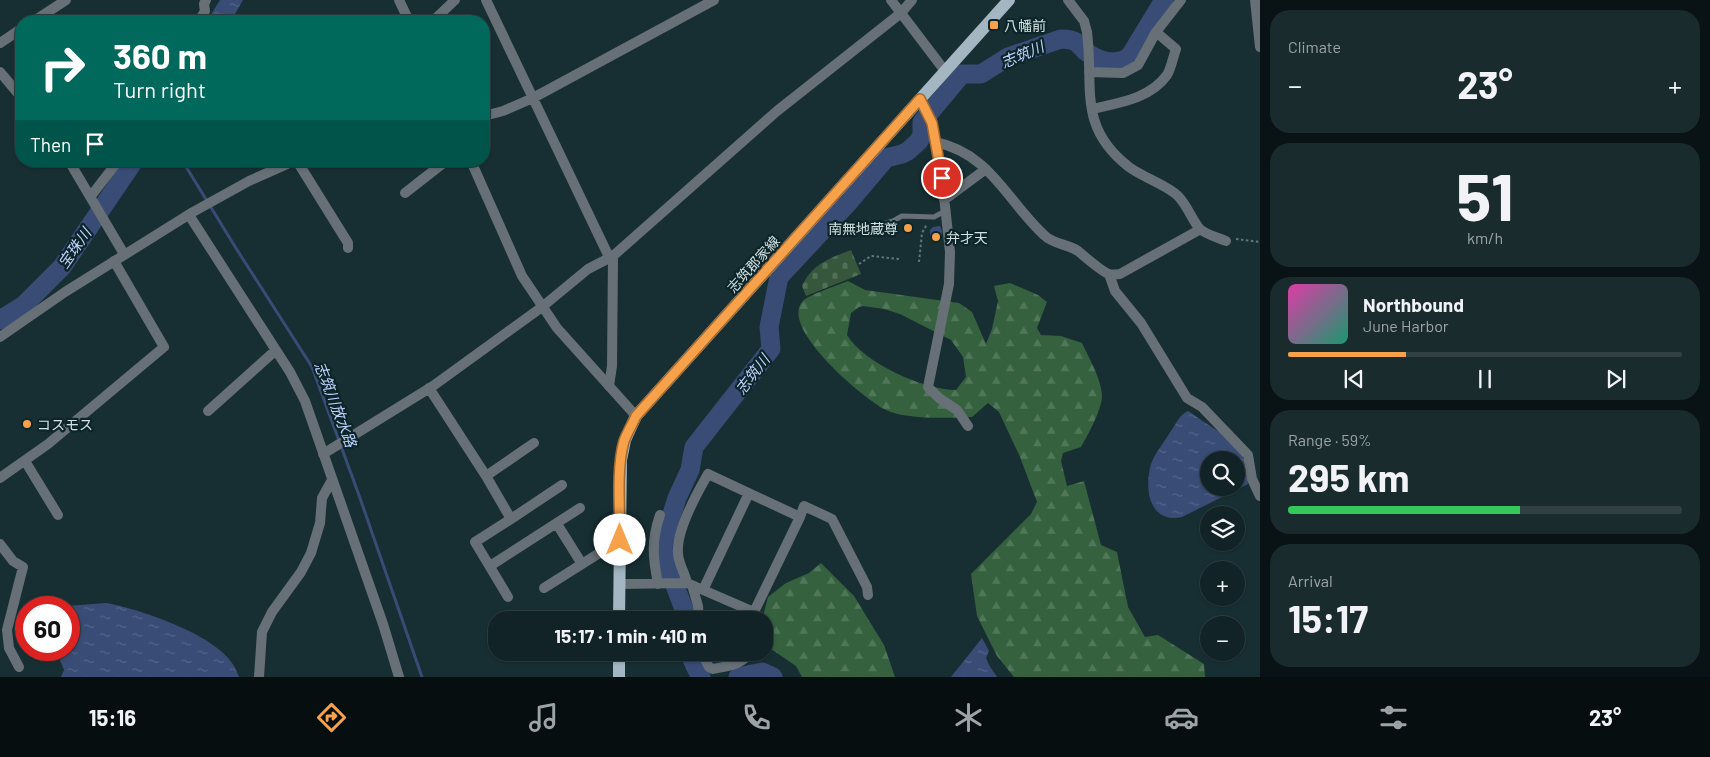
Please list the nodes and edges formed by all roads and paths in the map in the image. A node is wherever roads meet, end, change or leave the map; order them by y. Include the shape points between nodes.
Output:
1 (66, 0) edge
2 (206, 0) edge
3 (399, 0) edge
4 (455, 0) edge
5 (486, 0) edge
6 (714, 0) edge
7 (891, 0) edge
8 (912, 0) edge
9 (1009, 0) edge
10 (1068, 0) edge
11 (1181, 0) edge
12 (1255, 0) edge
13 (901, 14) junction
14 (43, 15) edge
15 (203, 15) edge
16 (406, 15) edge
17 (439, 15) edge
18 (1156, 32) junction
19 (15, 33) edge
20 (0, 43) edge
21 (1260, 47) edge
22 (1089, 67) junction
23 (945, 71) junction
24 (0, 72) edge
25 (15, 90) edge
26 (533, 98) junction
27 (922, 103) junction
28 (1092, 109) junction
29 (490, 114) edge
30 (935, 142) junction
31 (73, 167) edge
32 (114, 167) edge
33 (282, 167) edge
34 (300, 167) edge
35 (438, 167) edge
36 (474, 167) edge
37 (986, 169) junction
38 (405, 193) dead end
39 (92, 199) junction
40 (944, 205) junction
41 (191, 213) junction
42 (934, 217) junction
43 (892, 222) junction
44 (866, 230) dead end
45 (886, 230) dead end
46 (1199, 230) junction
47 (1226, 241) joint
48 (1260, 242) edge
49 (348, 248) dead end
50 (124, 254) junction
51 (611, 257) junction
52 (899, 259) dead end
53 (114, 261) junction
54 (919, 262) dead end
55 (859, 264) dead end
56 (1109, 274) junction
57 (542, 306) junction
58 (0, 337) edge
59 (276, 350) junction
60 (609, 386) junction
61 (429, 388) junction
62 (208, 411) dead end
63 (636, 416) junction
64 (968, 426) dead end
65 (534, 443) dead end
66 (323, 454) junction
67 (25, 461) junction
68 (486, 476) junction
69 (0, 478) edge
70 (332, 480) junction
71 (562, 485) dead end
72 (749, 493) junction
73 (1260, 496) edge
74 (580, 508) dead end
75 (58, 515) dead end
76 (660, 515) dead end
77 (800, 517) junction
78 (511, 519) junction
79 (557, 524) junction
80 (620, 540) junction
81 (0, 544) edge
82 (582, 564) junction
83 (490, 566) junction
84 (620, 584) junction
85 (662, 584) junction
86 (687, 584) junction
87 (544, 588) dead end
88 (703, 590) junction
89 (868, 595) dead end
90 (508, 597) dead end
91 (620, 611) edge
92 (698, 611) edge
93 (744, 611) edge
94 (756, 611) edge
95 (619, 661) edge
96 (706, 661) edge
97 (743, 661) edge
98 (19, 666) dead end
99 (258, 677) edge
100 (399, 677) edge
101 (619, 677) edge

1 - 14 street
2 - 15 street
3 - 16 street
4 - 17 street
5 - 26 street
6 - 26 street
7 - 13 street
8 - 13 street
9 - 23 main road, 志筑郡家線
10 - 22 street via 1084,21
11 - 18 street
12 - 21 street
13 - 23 street
13 - 51 street via 777,111
18 - 22 street via 1138,65 1123,73
18 - 28 street via 1176,49 1167,74 1156,86 1134,99
19 - 20 street
22 - 28 street
23 - 27 main road, 志筑郡家線
24 - 25 street
26 - 29 street
26 - 51 street
27 - 30 street via 932,123
27 - 63 main road, 志筑郡家線
28 - 46 street via 1102,138 1111,151 1141,176 1178,196
30 - 37 street via 959,150
30 - 40 street
31 - 39 street
32 - 39 street
33 - 41 street
34 - 49 street via 348,243
35 - 38 street
36 - 57 street via 513,258
37 - 40 street
37 - 56 street via 1046,237 1052,242 1069,245
39 - 50 street
40 - 42 lane
40 - 64 street via 950,252 949,284 928,386 957,410
41 - 50 street
41 - 59 street
42 - 43 lane via 905,216
42 - 54 path via 922,233
43 - 44 lane
43 - 45 lane via 892,227
46 - 47 street
46 - 56 street via 1120,274
47 - 48 path
50 - 53 street
51 - 57 street via 588,269
51 - 60 street via 612,366
52 - 55 path via 871,256
53 - 58 street
53 - 67 street via 164,347
56 - 73 street via 1115,291 1140,323 1187,398 1202,406 1248,455 1252,479
57 - 60 street via 573,347
57 - 61 street
59 - 62 street
59 - 66 street via 305,401
60 - 63 street
61 - 66 street
61 - 68 street
63 - 80 main road, 志筑郡家線 via 622,451
65 - 68 street
66 - 70 street
67 - 69 street
67 - 75 street
68 - 78 street
70 - 99 street via 322,498 320,523 311,554 262,632
70 - 100 street
71 - 78 street
72 - 77 street
72 - 86 street via 708,474 685,520 677,550
72 - 88 street
74 - 79 street
76 - 85 street via 654,531 653,557
77 - 89 street via 804,506 832,519 867,587
77 - 94 street
78 - 83 street via 476,542
79 - 82 street
79 - 83 street
80 - 82 street
80 - 84 main road, 志筑郡家線
81 - 98 street via 13,561 23,567 7,630 9,648
82 - 87 street
83 - 90 street
84 - 85 street
84 - 91 main road, 志筑郡家線
85 - 86 street
86 - 88 street
86 - 92 street
88 - 93 street
95 - 101 main road
96 - 97 street via 713,669

